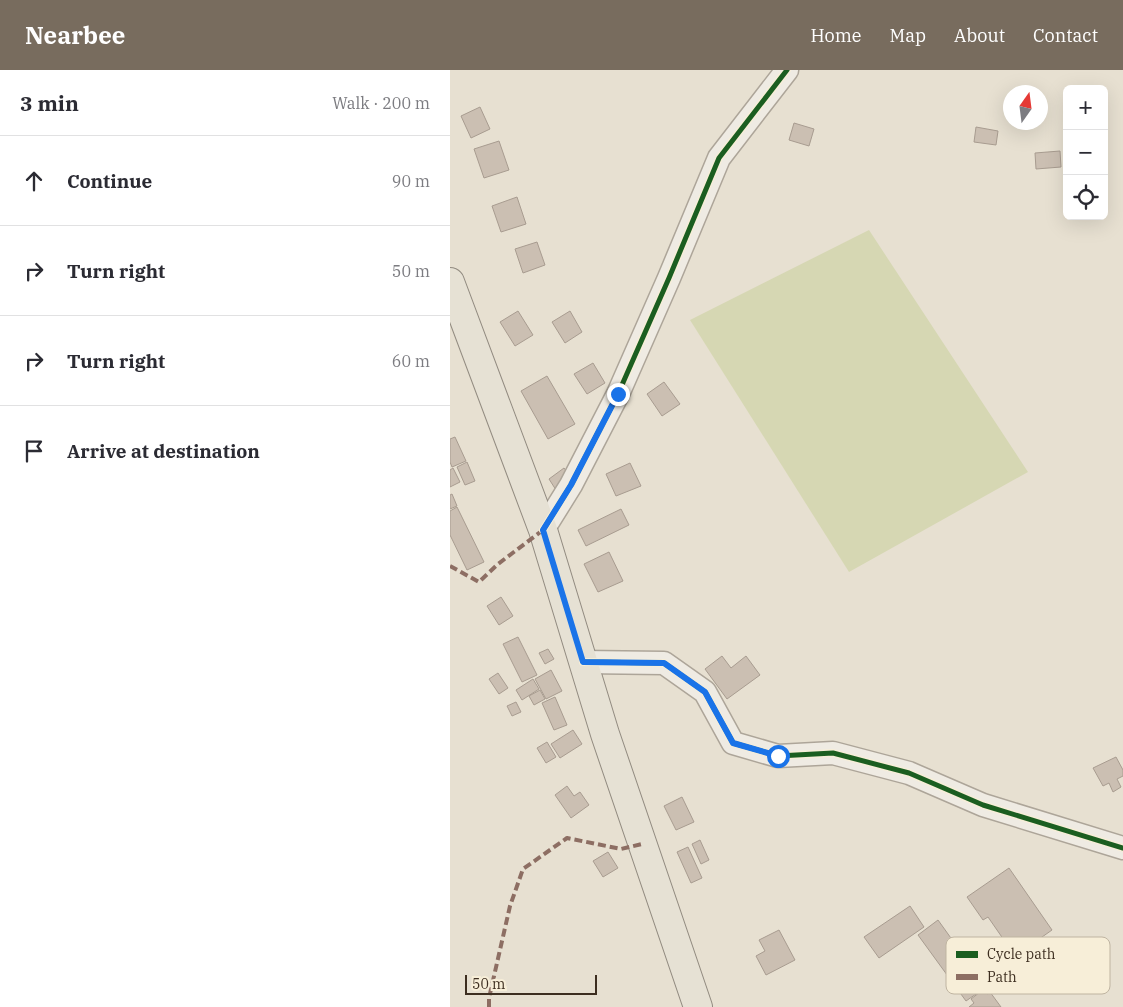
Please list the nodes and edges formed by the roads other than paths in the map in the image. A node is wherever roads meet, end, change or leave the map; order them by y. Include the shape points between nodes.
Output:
1 (787, 70) edge
2 (450, 282) edge
3 (543, 530) junction
4 (583, 662) junction
5 (1123, 848) edge
6 (698, 1007) edge

1 - 3 street via 718,158 618,394 571,485
2 - 3 main road
3 - 4 main road
4 - 5 street via 664,663 705,692 733,743 778,756 833,753 909,773 983,805
4 - 6 main road

